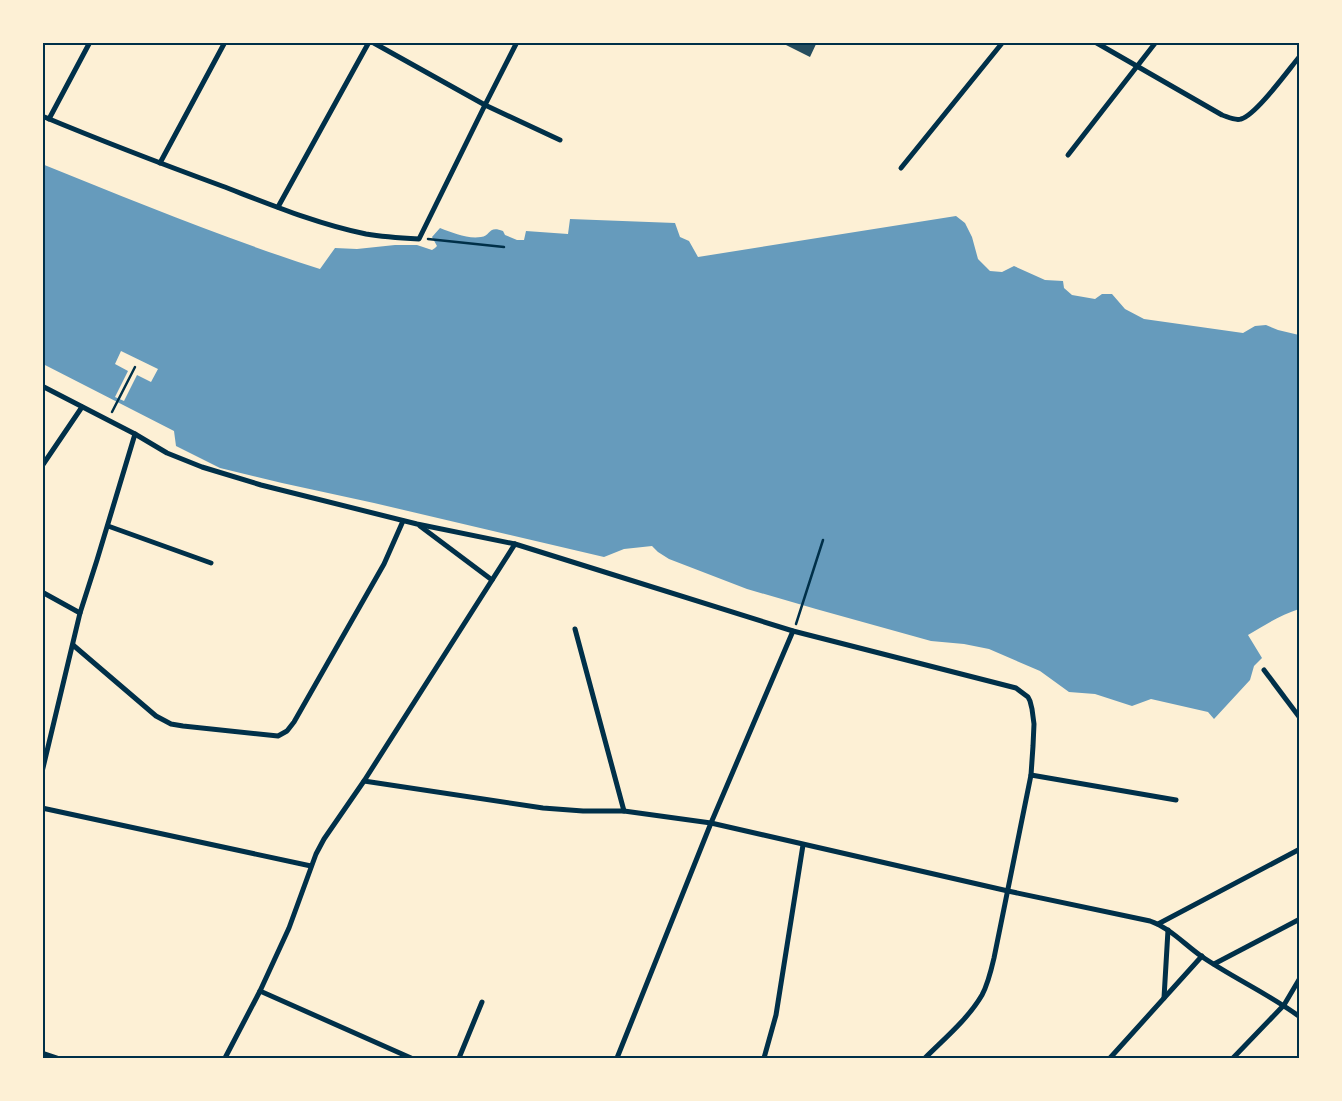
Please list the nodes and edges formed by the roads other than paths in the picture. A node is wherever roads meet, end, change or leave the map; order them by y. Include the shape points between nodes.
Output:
1 (90, 42) edge
2 (225, 42) edge
3 (371, 42) edge
4 (517, 42) edge
5 (1003, 42) edge
6 (1095, 42) edge
7 (1156, 42) edge
8 (1300, 56) edge
9 (1137, 65) junction
10 (485, 105) junction
11 (42, 116) edge
12 (49, 119) junction
13 (560, 140) dead end
14 (1068, 155) dead end
15 (160, 164) junction
16 (901, 168) dead end
17 (278, 207) junction
18 (42, 386) edge
19 (82, 407) junction
20 (135, 434) junction
21 (42, 466) edge
22 (404, 521) junction
23 (418, 524) junction
24 (108, 526) junction
25 (516, 544) junction
26 (210, 563) dead end
27 (492, 580) junction
28 (42, 592) edge
29 (80, 613) junction
30 (575, 629) dead end
31 (793, 631) junction
32 (73, 645) junction
33 (1264, 670) dead end
34 (1300, 718) edge
35 (42, 772) edge
36 (1031, 774) junction
37 (364, 781) junction
38 (1176, 800) dead end
39 (42, 808) edge
40 (624, 811) junction
41 (711, 823) junction
42 (803, 845) junction
43 (1300, 849) edge
44 (311, 866) junction
45 (1008, 891) junction
46 (1300, 919) edge
47 (1158, 924) junction
48 (1168, 930) junction
49 (1202, 956) junction
50 (1214, 964) junction
51 (1300, 978) edge
52 (260, 991) junction
53 (1164, 999) junction
54 (482, 1002) dead end
55 (1284, 1005) junction
56 (1300, 1017) edge
57 (42, 1053) edge
58 (56, 1058) edge
59 (225, 1058) edge
60 (411, 1058) edge
61 (459, 1058) edge
62 (617, 1058) edge
63 (764, 1058) edge
64 (925, 1058) edge
65 (1110, 1058) edge
66 (1233, 1058) edge

1 - 12 street
2 - 15 street
3 - 10 street
3 - 17 street
4 - 10 street
5 - 16 street
6 - 9 street
7 - 9 street
8 - 9 street via 1259,105 1240,120 1222,115
9 - 14 street
10 - 13 street
10 - 17 street via 419,239 367,234
11 - 12 street
12 - 15 street
15 - 17 street
18 - 19 street
19 - 20 street
19 - 21 street
20 - 22 street via 167,453 202,467
20 - 24 street
22 - 23 street
22 - 32 street via 384,564 294,722 278,736 171,724 141,704
23 - 25 street
23 - 27 street
24 - 26 street
24 - 29 street
25 - 27 street
25 - 31 street
27 - 37 street
28 - 29 street
29 - 32 street
30 - 40 street
31 - 36 street via 1016,688 1028,697 1032,709
31 - 41 street
32 - 35 street
33 - 34 street
36 - 38 street
36 - 45 street
37 - 40 street via 542,808
37 - 44 street via 324,839
39 - 44 street
40 - 41 street
41 - 42 street
41 - 62 street
42 - 45 street
42 - 63 street via 776,1015
43 - 47 street
44 - 52 street via 289,928
45 - 47 street
45 - 64 street via 994,958 982,994 964,1019
46 - 50 street
47 - 48 street
48 - 49 street
48 - 53 street
49 - 50 street
49 - 53 street
50 - 55 street
51 - 55 street
52 - 59 street
52 - 60 street
53 - 65 street
54 - 61 street
55 - 56 street
55 - 66 street
57 - 58 street

